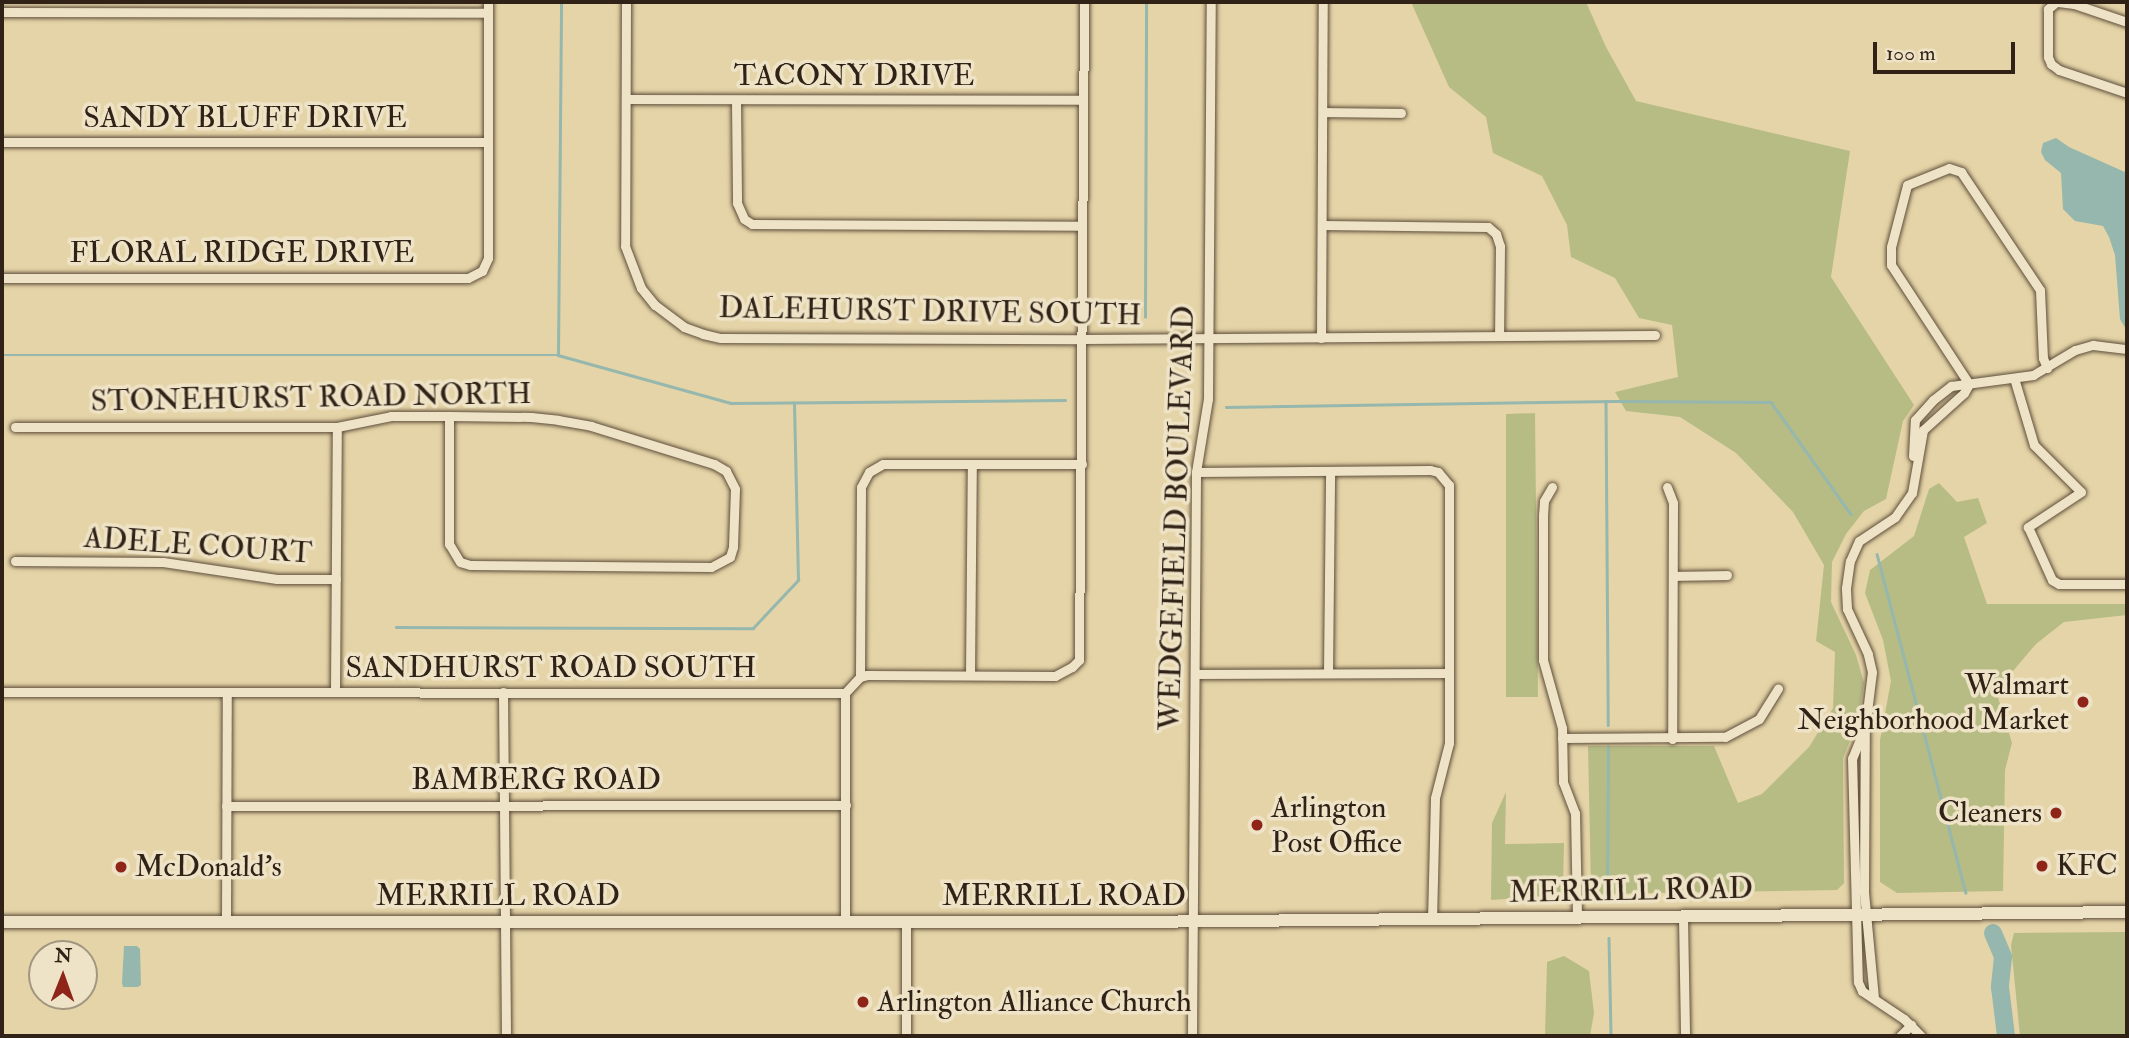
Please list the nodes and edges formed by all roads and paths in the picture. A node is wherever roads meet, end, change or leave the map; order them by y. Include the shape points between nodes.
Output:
1 (488, 2) edge
2 (626, 2) edge
3 (1084, 2) edge
4 (1211, 2) edge
5 (1323, 2) edge
6 (2057, 2) edge
7 (2, 12) edge
8 (488, 13) junction
9 (2127, 22) edge
10 (2127, 93) edge
11 (626, 99) junction
12 (1083, 100) junction
13 (736, 101) junction
14 (1323, 112) junction
15 (1401, 113) dead end
16 (2, 142) edge
17 (487, 142) junction
18 (1323, 225) junction
19 (1082, 226) junction
20 (2, 278) edge
21 (1655, 335) dead end
22 (1499, 336) junction
23 (1321, 338) junction
24 (1082, 339) junction
25 (1209, 339) junction
26 (2127, 349) edge
27 (2047, 368) junction
28 (2014, 378) junction
29 (1969, 384) junction
30 (449, 416) junction
31 (15, 427) dead end
32 (337, 427) junction
33 (972, 464) junction
34 (1082, 464) junction
35 (1330, 471) junction
36 (1914, 471) junction
37 (1196, 472) junction
38 (1552, 487) dead end
39 (1667, 487) dead end
40 (15, 561) dead end
41 (1727, 575) dead end
42 (1673, 576) junction
43 (336, 579) junction
44 (2127, 584) edge
45 (1328, 673) junction
46 (1450, 673) junction
47 (1195, 674) junction
48 (970, 675) junction
49 (859, 677) junction
50 (1778, 688) dead end
51 (2, 692) edge
52 (227, 692) junction
53 (335, 692) junction
54 (503, 692) junction
55 (845, 694) junction
56 (1562, 738) junction
57 (1672, 738) junction
58 (503, 805) junction
59 (846, 805) junction
60 (226, 806) junction
61 (2127, 912) edge
62 (1861, 915) junction
63 (1683, 917) junction
64 (1577, 919) junction
65 (1432, 920) junction
66 (2, 922) edge
67 (226, 922) junction
68 (504, 922) junction
69 (845, 922) junction
70 (1192, 922) junction
71 (906, 923) junction
72 (1911, 1025) junction
73 (506, 1036) edge
74 (906, 1036) edge
75 (1192, 1036) edge
76 (1685, 1036) edge
77 (1900, 1036) edge
78 (1921, 1036) edge

1 - 8 street
2 - 11 street
3 - 12 street
4 - 25 street, WEDGEFIELD BOULEVARD
5 - 14 street
6 - 9 street
6 - 10 street via 2048,9 2052,64
7 - 8 street
8 - 17 street
11 - 13 street, TACONY DRIVE
11 - 24 street, DALEHURST DRIVE SOUTH via 625,246 641,288 670,318 721,338
12 - 13 street, TACONY DRIVE
12 - 19 street
13 - 19 street via 737,204 740,214 758,225
14 - 15 street
14 - 18 street
16 - 17 street, SANDY BLUFF DRIVE
17 - 20 street, FLORAL RIDGE DRIVE via 488,258 482,271 468,278
18 - 22 street via 1488,227 1500,246
18 - 23 street
19 - 24 street
21 - 22 street, DALEHURST DRIVE SOUTH
22 - 23 street, DALEHURST DRIVE SOUTH
23 - 25 street, DALEHURST DRIVE SOUTH
24 - 25 street, DALEHURST DRIVE SOUTH
24 - 34 street
25 - 37 street, WEDGEFIELD BOULEVARD via 1207,418
26 - 27 street via 2093,345 2075,350
27 - 28 street
27 - 29 street via 2040,290 1961,172 1949,168 1907,185 1891,247 1891,265
28 - 29 street
28 - 44 street via 2034,445 2081,492 2028,527 2052,580 2059,584
29 - 36 street via 1923,430
29 - 36 street via 1951,386 1921,411 1913,432
30 - 30 street, STONEHURST ROAD NORTH via 531,416 591,426 714,464 726,471 734,489 730,557 711,567 470,565 454,555 449,544
30 - 32 street, STONEHURST ROAD NORTH via 391,416
31 - 32 street, STONEHURST ROAD NORTH
32 - 43 street
33 - 34 street
33 - 48 street
33 - 49 street via 883,464 869,471 860,486
34 - 48 street via 1081,650 1073,667 1055,676
35 - 37 street
35 - 45 street
35 - 46 street via 1430,470 1445,477 1451,494
36 - 62 street via 1905,507 1859,541 1846,587 1847,609 1872,672 1865,728 1852,758
37 - 47 street, WEDGEFIELD BOULEVARD
38 - 56 street via 1543,515 1543,660 1557,701
39 - 42 street via 1673,503
40 - 43 street, ADELE COURT via 163,562 277,579
41 - 42 street
42 - 57 street
43 - 53 street
45 - 46 street
45 - 47 street
46 - 65 street via 1450,743 1434,798
47 - 70 street, WEDGEFIELD BOULEVARD
48 - 49 street
49 - 55 street
50 - 57 street via 1768,709 1746,728 1717,738
51 - 52 street, SANDHURST ROAD SOUTH
52 - 53 street, SANDHURST ROAD SOUTH
52 - 60 street
53 - 54 street, SANDHURST ROAD SOUTH
54 - 55 street, SANDHURST ROAD SOUTH
54 - 58 street
55 - 59 street
56 - 57 street
56 - 64 street via 1563,782 1576,823
58 - 59 street, BAMBERG ROAD
58 - 60 street, BAMBERG ROAD
58 - 68 street
59 - 69 street
60 - 67 street
61 - 62 main road, MERRILL ROAD
62 - 63 main road, MERRILL ROAD
62 - 72 street via 1858,982 1862,992
63 - 64 main road, MERRILL ROAD
63 - 76 street
64 - 65 main road, MERRILL ROAD
65 - 70 main road, MERRILL ROAD
66 - 67 main road, MERRILL ROAD
67 - 68 main road, MERRILL ROAD
68 - 69 main road, MERRILL ROAD
68 - 73 street
69 - 71 main road, MERRILL ROAD
70 - 71 main road, MERRILL ROAD
70 - 75 street, WEDGEFIELD BOULEVARD
71 - 74 street
72 - 77 street
72 - 78 street

